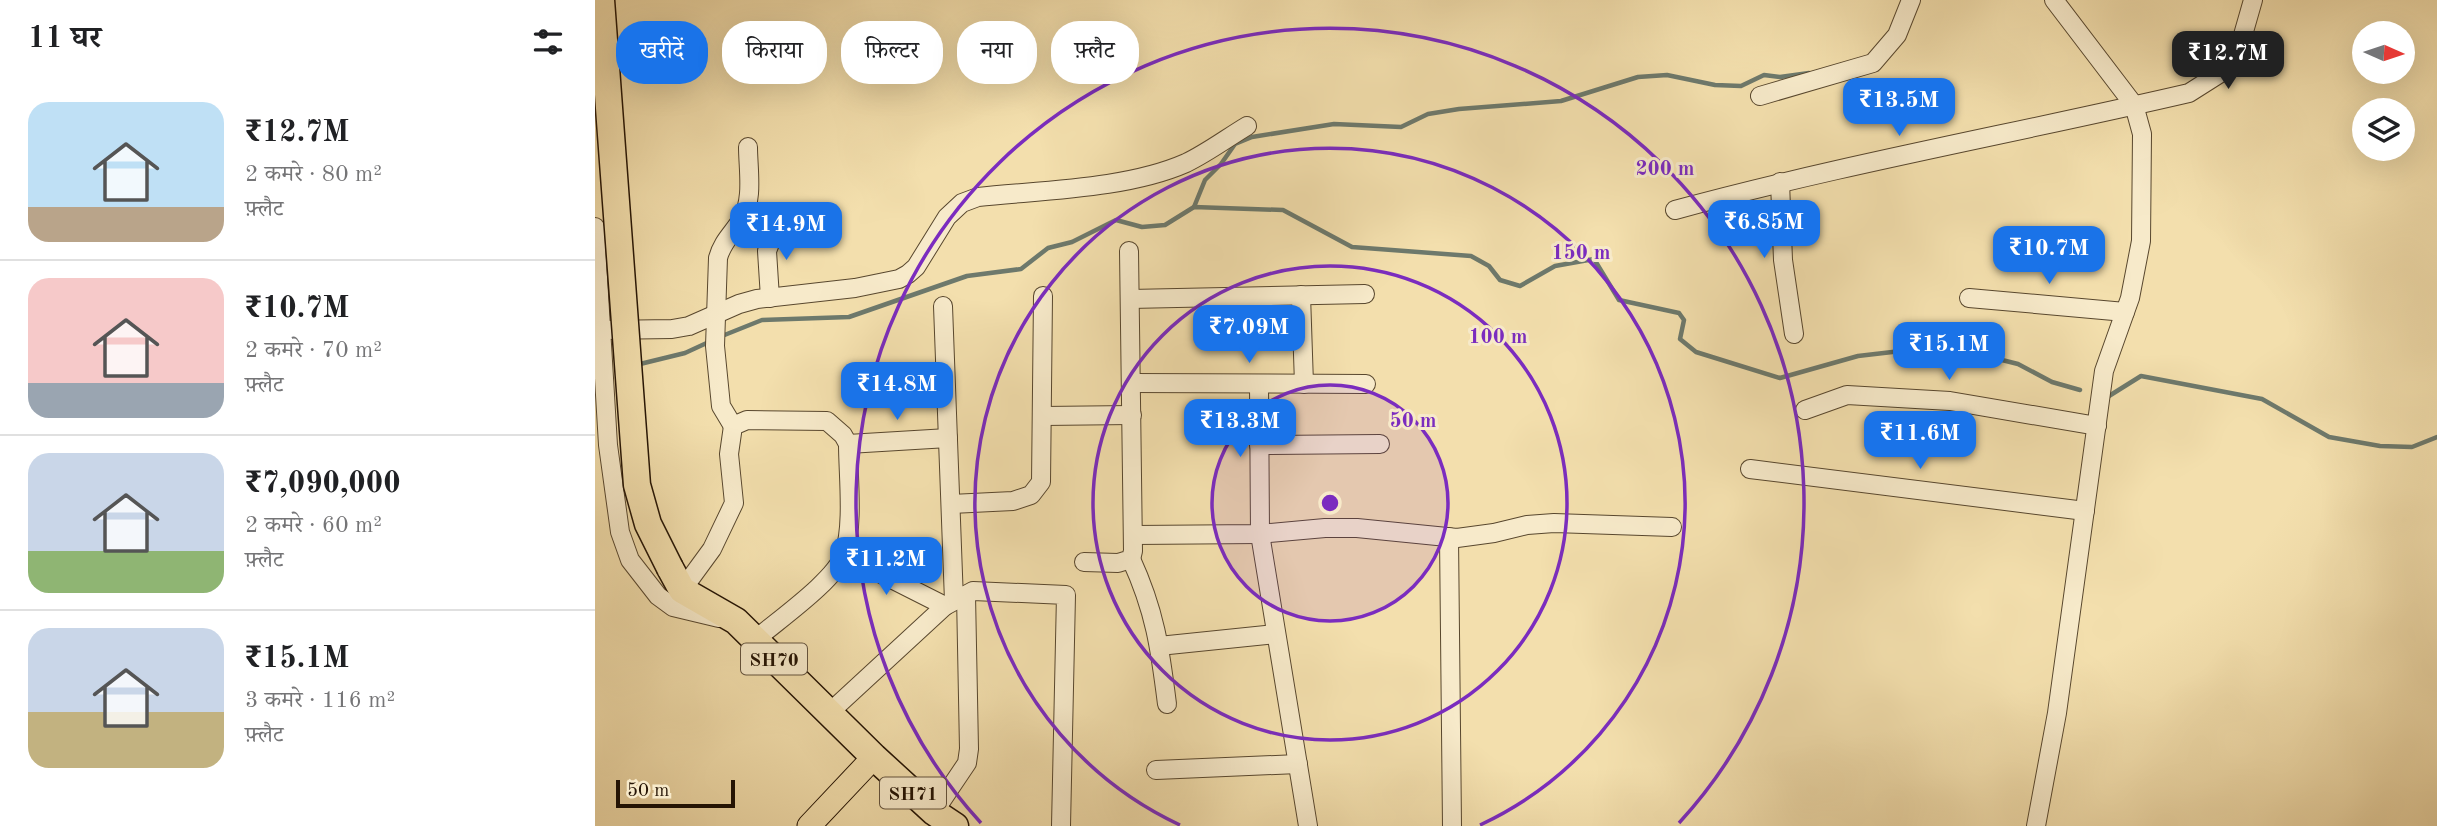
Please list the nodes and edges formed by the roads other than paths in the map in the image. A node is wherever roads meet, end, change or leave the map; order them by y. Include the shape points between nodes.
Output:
1 (601, 0) edge
2 (1911, 0) edge
3 (2054, 0) edge
4 (2253, 0) edge
5 (1761, 96) dead end
6 (2134, 105) junction
7 (1247, 126) dead end
8 (748, 147) dead end
9 (1780, 182) junction
10 (1675, 210) dead end
11 (778, 223) dead end
12 (595, 227) edge
13 (1129, 251) dead end
14 (1365, 294) dead end
15 (1301, 295) junction
16 (1043, 296) dead end
17 (770, 298) junction
18 (1969, 298) dead end
19 (1130, 299) junction
20 (943, 306) dead end
21 (2125, 312) junction
22 (717, 313) junction
23 (602, 330) junction
24 (1794, 334) dead end
25 (1132, 383) junction
26 (1259, 384) junction
27 (1304, 384) junction
28 (1366, 384) dead end
29 (1805, 410) dead end
30 (1132, 415) junction
31 (1043, 416) junction
32 (733, 426) junction
33 (2097, 426) junction
34 (948, 438) junction
35 (848, 444) junction
36 (1380, 444) dead end
37 (1259, 445) junction
38 (1750, 469) dead end
39 (950, 504) junction
40 (2085, 511) junction
41 (1672, 527) dead end
42 (1259, 534) junction
43 (1134, 535) junction
44 (1449, 537) junction
45 (844, 555) junction
46 (1131, 559) junction
47 (1084, 562) dead end
48 (676, 579) junction
49 (955, 600) junction
50 (736, 621) junction
51 (1276, 634) junction
52 (755, 640) junction
53 (1159, 646) junction
54 (1167, 704) dead end
55 (829, 713) junction
56 (874, 757) junction
57 (1298, 764) junction
58 (1156, 770) dead end
59 (945, 819) edge
60 (809, 826) edge
61 (1061, 826) edge
62 (1308, 826) edge
63 (1452, 826) edge
64 (2036, 826) edge

1 - 48 highway, bridge via 637,485 648,523
2 - 5 street via 1897,35 1873,63
3 - 6 street
4 - 6 street via 2243,35 2219,74 2189,93
6 - 9 street
6 - 21 street via 2142,134 2141,241
7 - 17 street via 1170,169 1124,181 978,197 962,203 947,216 916,267 899,279
8 - 22 street via 746,209 720,248
9 - 10 street
9 - 24 street via 1783,260
11 - 17 street via 767,251
12 - 23 street
13 - 19 street
14 - 15 street
15 - 19 street
15 - 27 street
16 - 31 street
17 - 22 street
18 - 21 street
19 - 25 street
20 - 34 street
21 - 33 street via 2104,371
22 - 23 street via 672,329
22 - 32 street via 721,406
23 - 50 street via 608,445 620,532 630,560 658,596 673,607
25 - 26 street
25 - 30 street
26 - 27 street
26 - 37 street
27 - 28 street
29 - 33 street via 1847,395 1950,401
30 - 31 street
30 - 43 street
31 - 39 street via 1041,482 1031,495 1013,501
32 - 35 street via 747,420 827,421
32 - 48 street via 729,454 734,503 712,549
33 - 40 street
34 - 35 street
34 - 39 street
35 - 45 street
36 - 37 street
37 - 42 street
38 - 40 street
39 - 49 street
40 - 64 street
41 - 44 street via 1554,523
42 - 43 street
42 - 44 street via 1357,528
42 - 51 street
43 - 46 street
44 - 63 street
45 - 49 street
45 - 52 street via 835,572
46 - 47 street
46 - 53 street via 1147,593
48 - 50 highway, SH70
49 - 55 street
49 - 59 street via 969,749
49 - 61 street via 973,591 1066,596
50 - 52 highway, SH70
51 - 53 street
51 - 57 street
52 - 55 highway, SH70
53 - 54 street
55 - 56 highway, SH70
56 - 59 highway, SH71
56 - 60 main road
57 - 58 street
57 - 62 street

